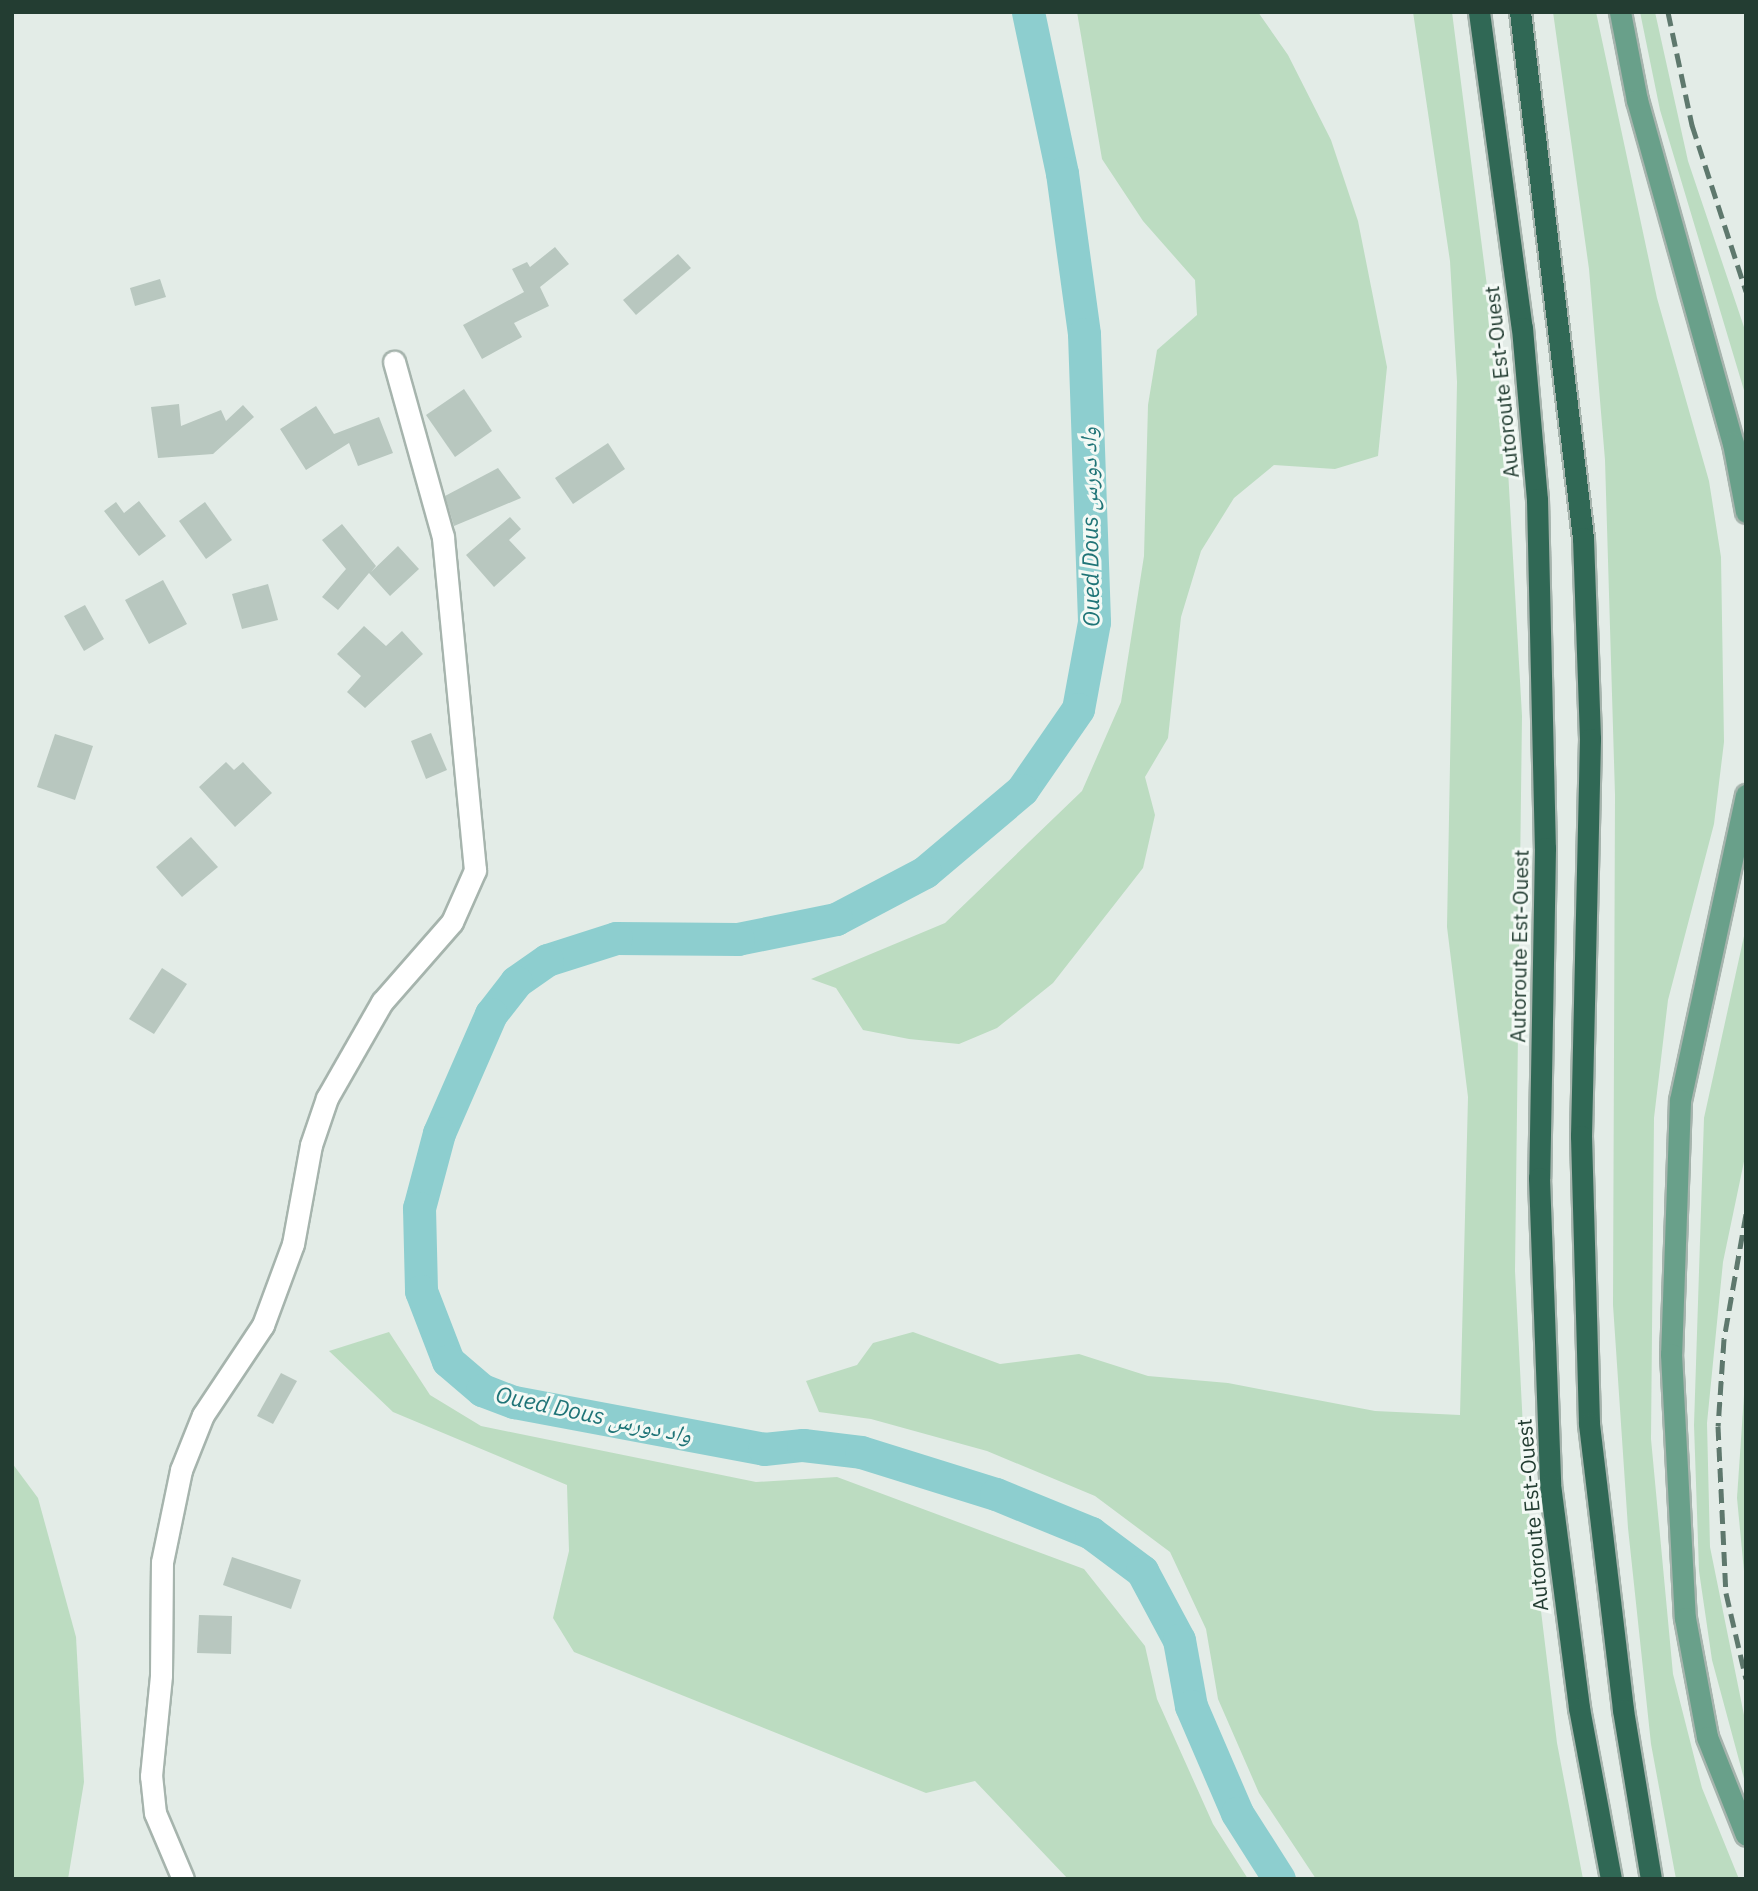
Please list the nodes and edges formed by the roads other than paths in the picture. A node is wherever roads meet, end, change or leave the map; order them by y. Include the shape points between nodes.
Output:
1 (1479, 12) edge
2 (1520, 12) edge
3 (1620, 12) edge
4 (394, 362) dead end
5 (1746, 512) edge
6 (1746, 795) edge
7 (1746, 1835) edge
8 (183, 1879) edge
9 (1611, 1879) edge
10 (1651, 1879) edge

1 - 9 highway, Autoroute Est-Ouest via 1522,328 1537,499 1545,848 1539,1178 1550,1484 1579,1708
2 - 10 highway via 1583,538 1590,739 1581,1136 1589,1424 1623,1710
3 - 5 main road via 1637,100 1733,443
4 - 8 street via 443,537 475,870 452,922 382,1002 327,1098 311,1145 293,1244 263,1325 203,1415 181,1470 162,1562 161,1675 151,1776 155,1813
6 - 7 main road via 1680,1100 1671,1354 1685,1618 1707,1737

